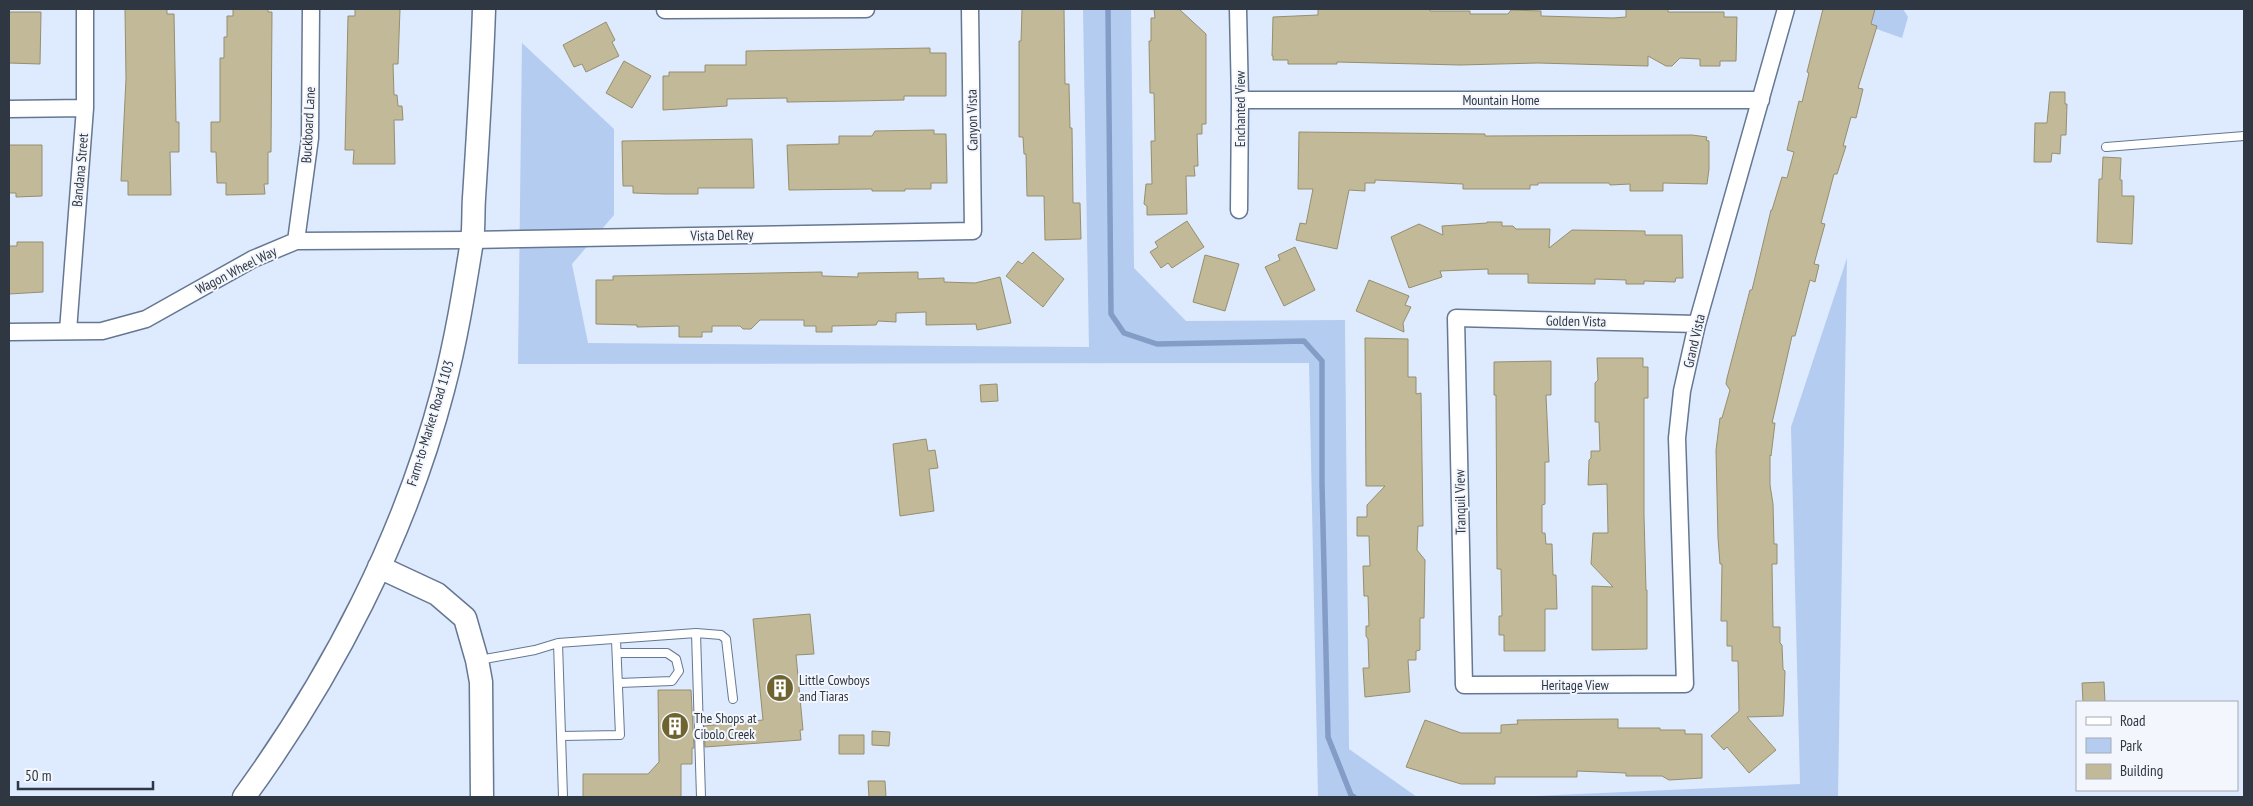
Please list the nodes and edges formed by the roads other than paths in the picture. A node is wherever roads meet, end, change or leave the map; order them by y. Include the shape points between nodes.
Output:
1 (85, 9) edge
2 (311, 9) edge
3 (484, 9) edge
4 (866, 9) edge
5 (970, 9) edge
6 (1238, 9) edge
7 (1786, 9) edge
8 (665, 10) dead end
9 (1240, 100) junction
10 (1761, 100) junction
11 (85, 108) junction
12 (9, 109) edge
13 (2244, 136) edge
14 (2106, 147) dead end
15 (1239, 210) dead end
16 (973, 231) joint
17 (472, 240) junction
18 (296, 241) junction
19 (1456, 318) joint
20 (1697, 324) junction
21 (68, 331) junction
22 (9, 332) edge
23 (379, 567) junction
24 (696, 633) junction
25 (616, 640) junction
26 (558, 643) junction
27 (617, 653) junction
28 (477, 660) junction
29 (619, 683) junction
30 (1686, 684) joint
31 (1464, 686) joint
32 (733, 700) dead end
33 (561, 736) junction
34 (244, 797) edge
35 (482, 797) edge
36 (563, 797) edge
37 (701, 797) edge

1 - 11 street, Bandana Street
2 - 18 street, Buckboard Lane via 310,138
3 - 17 main road, Farm-to-Market Road 1103
4 - 8 street
5 - 16 street, Canyon Vista
6 - 9 street, Enchanted View
7 - 10 street, Grand Vista
9 - 10 street, Mountain Home
9 - 15 street, Enchanted View
10 - 20 street, Grand Vista
11 - 12 street
11 - 21 street, Bandana Street
13 - 14 lane
16 - 17 street, Vista Del Rey
17 - 18 street, Wagon Wheel Way
17 - 23 main road, Farm-to-Market Road 1103 via 457,332 442,391 421,460
18 - 21 street, Wagon Wheel Way via 252,259 146,319 102,331
19 - 20 street, Golden Vista
19 - 31 street, Tranquil View
20 - 30 street, Grand Vista via 1682,391 1677,438
21 - 22 street, Wagon Wheel Way
23 - 28 main road via 437,594 466,618
23 - 34 main road, Farm-to-Market Road 1103 via 315,690 278,751
24 - 25 lane
24 - 32 lane via 721,635 726,639
24 - 37 lane
25 - 26 lane
25 - 27 lane
26 - 28 lane
26 - 33 lane
27 - 29 lane
27 - 29 lane via 667,653 676,659 678,671 672,681
28 - 35 main road
29 - 33 lane via 620,735
30 - 31 street, Heritage View
33 - 36 lane

